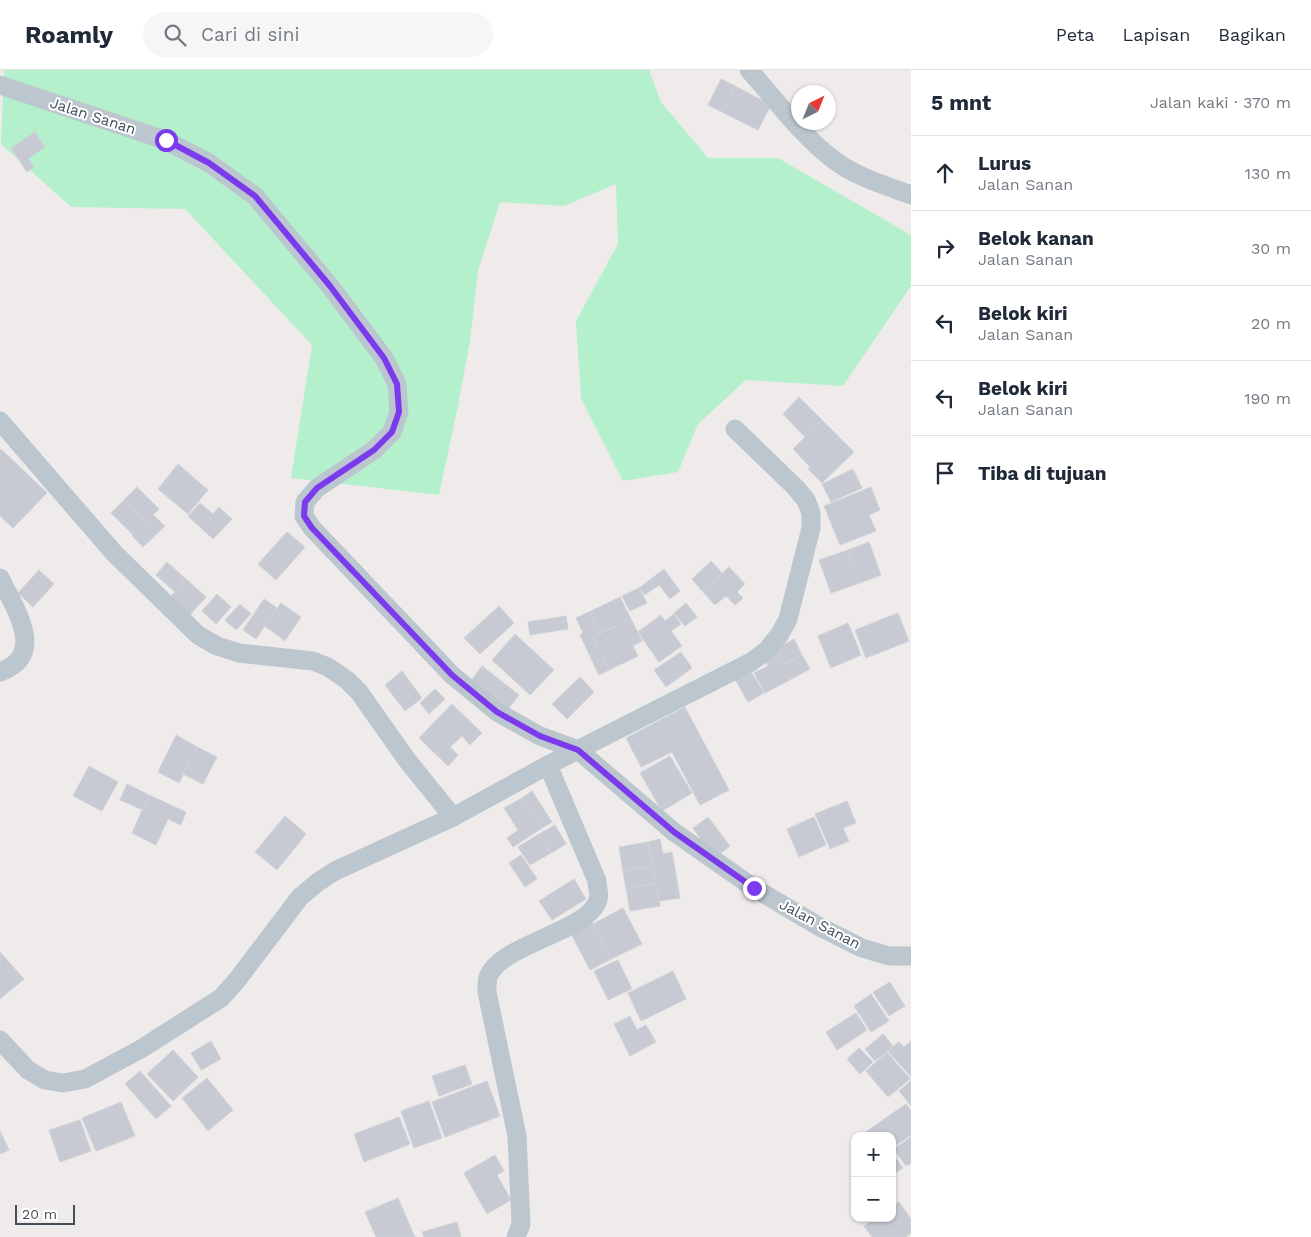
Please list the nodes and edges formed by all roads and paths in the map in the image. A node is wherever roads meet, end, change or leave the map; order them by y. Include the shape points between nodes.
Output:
1 (749, 70) edge
2 (0, 85) edge
3 (911, 195) edge
4 (0, 421) edge
5 (735, 429) dead end
6 (0, 578) edge
7 (0, 672) edge
8 (578, 750) junction
9 (548, 765) junction
10 (453, 817) junction
11 (911, 956) edge
12 (0, 1040) edge
13 (516, 1237) edge

1 - 3 street via 834,160
2 - 8 street, Jalan Sanan via 166,140 209,163 255,196 336,294 384,358 397,384 399,412 392,432 374,450 317,488 305,502 304,516 318,535 452,675 497,712 540,736
4 - 10 street via 114,553 198,635 239,653 313,661 347,680
5 - 8 street via 806,500 811,513 811,528 788,618 767,650 751,662
6 - 7 street via 24,629 26,643 20,658
8 - 9 street
8 - 11 street, Jalan Sanan via 674,832 754,888 862,948 889,956
9 - 10 street
9 - 13 street via 596,881 599,898 594,909 581,919 510,956 488,977 487,992 517,1136 521,1224
10 - 12 street via 335,871 318,882 300,898 221,998 141,1049 85,1079 63,1083 45,1080 28,1070

